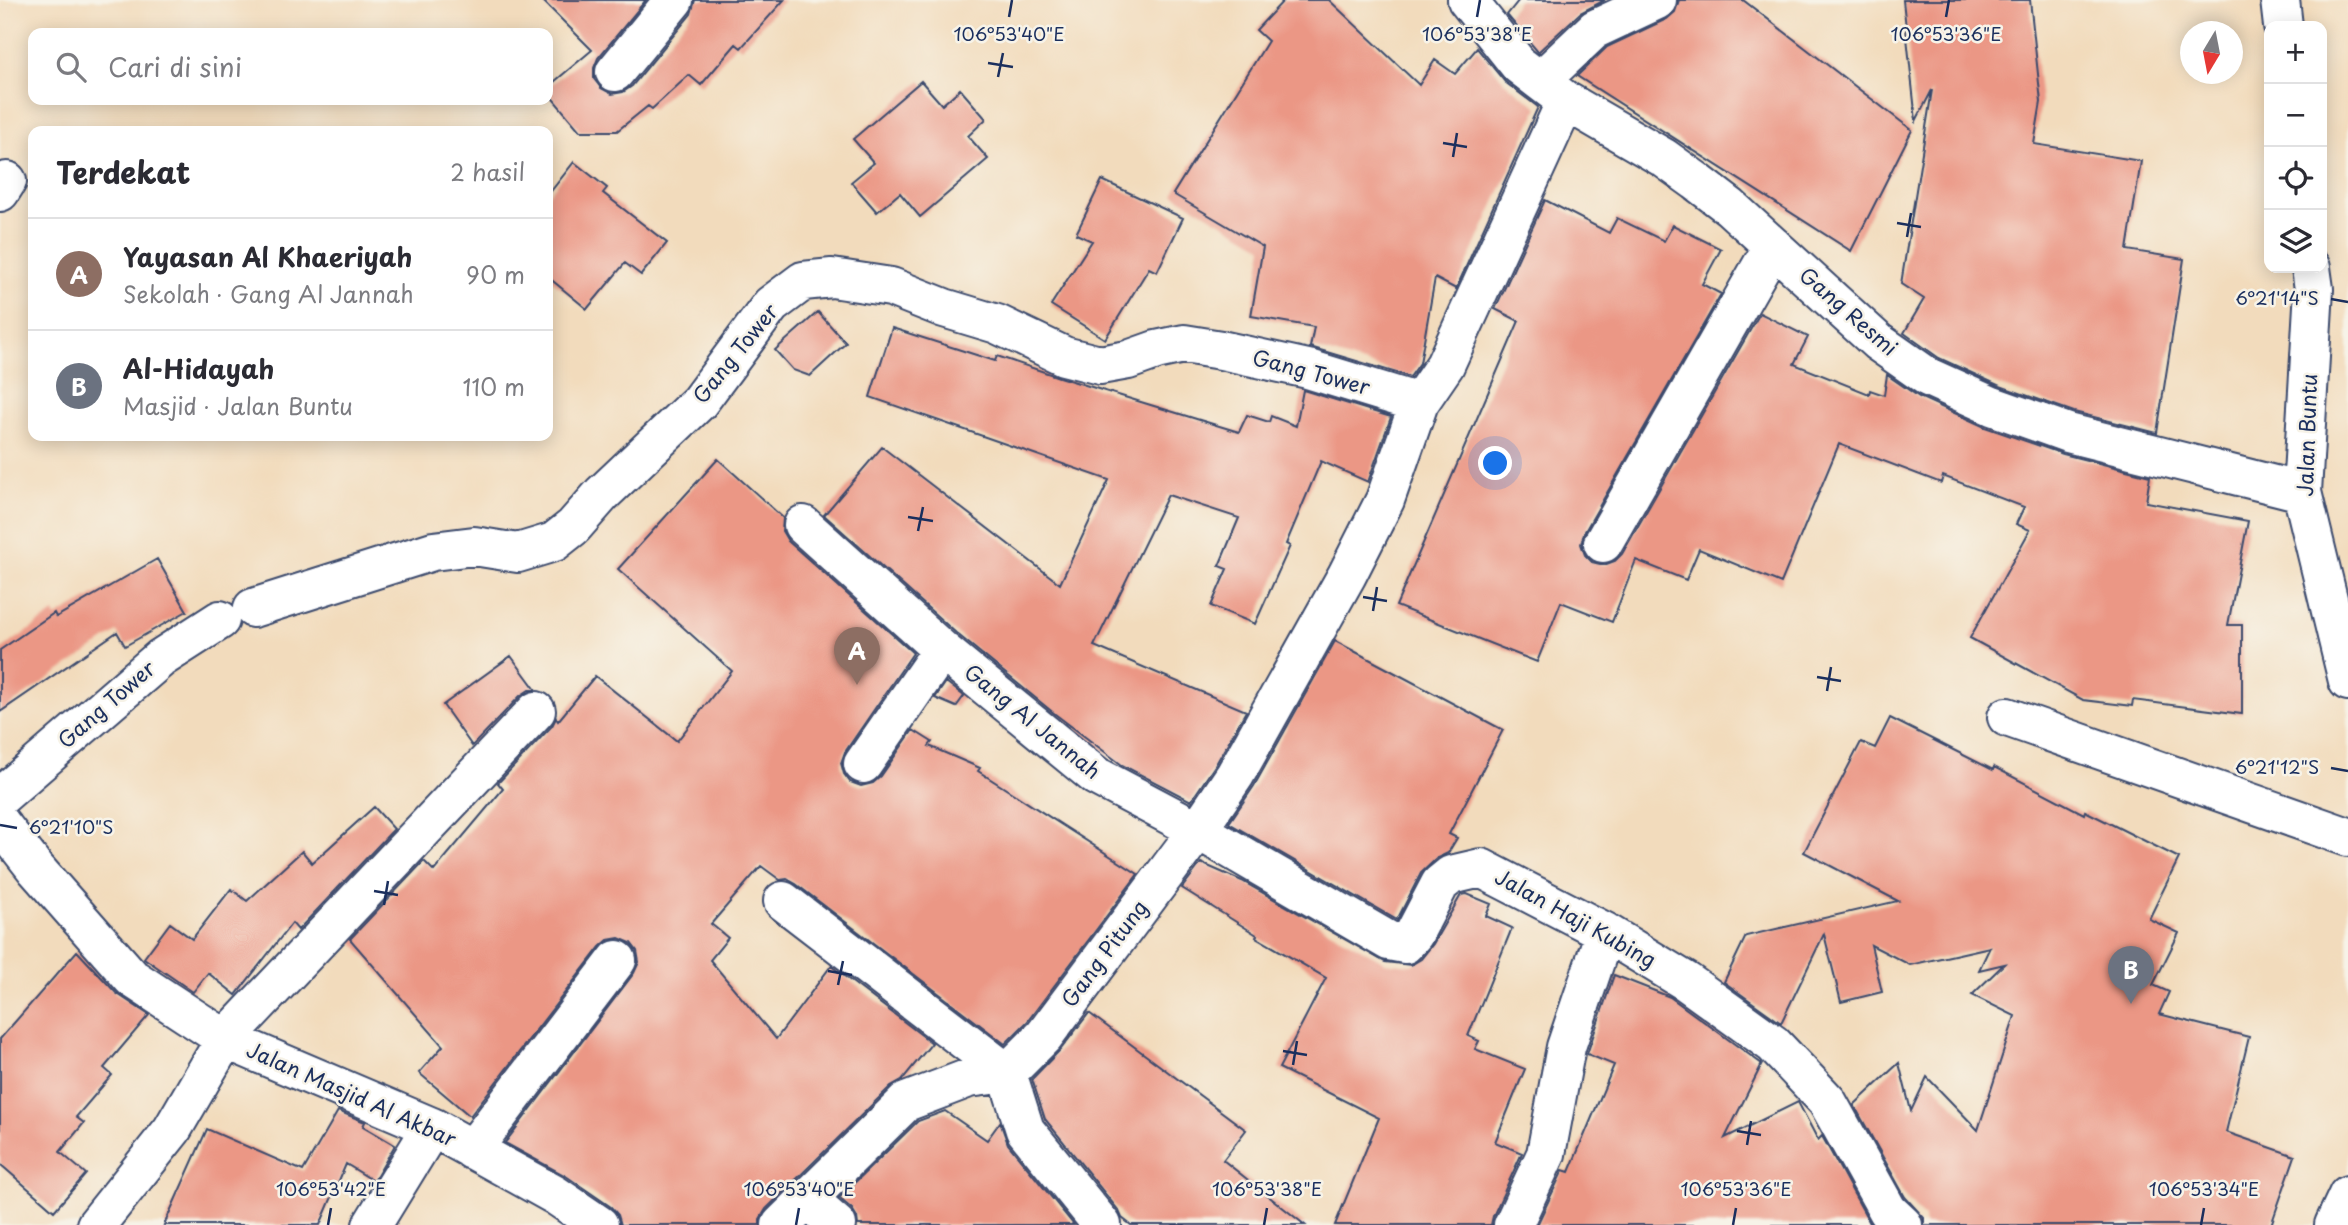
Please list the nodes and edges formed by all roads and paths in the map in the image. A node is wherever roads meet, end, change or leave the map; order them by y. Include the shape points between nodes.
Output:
1 (674, 0) edge
2 (1467, 0) edge
3 (1657, 0) edge
4 (2280, 0) edge
5 (2282, 21) edge
6 (615, 72) dead end
7 (1553, 91) junction
8 (1773, 246) junction
9 (2312, 273) edge
10 (1419, 403) junction
11 (2302, 492) junction
12 (803, 526) dead end
13 (1603, 542) dead end
14 (942, 650) junction
15 (2348, 681) edge
16 (536, 711) dead end
17 (2007, 717) dead end
18 (863, 764) dead end
19 (0, 797) edge
20 (0, 822) edge
21 (1198, 830) junction
22 (2348, 837) edge
23 (783, 901) dead end
24 (1605, 932) junction
25 (617, 960) dead end
26 (225, 1039) junction
27 (1007, 1073) junction
28 (432, 1126) junction
29 (472, 1150) junction
30 (2348, 1195) edge
31 (794, 1212) edge
32 (96, 1225) edge
33 (372, 1225) edge
34 (599, 1225) edge
35 (837, 1225) edge
36 (1102, 1225) edge
37 (1513, 1225) edge
38 (1903, 1225) edge
39 (2334, 1225) edge

1 - 6 street
2 - 7 street, Gang Resmi via 1519,65
3 - 7 street via 1595,29
4 - 5 street
7 - 8 street, Gang Resmi via 1664,158
7 - 10 street, Gang Pitung via 1445,365
8 - 11 street, Gang Resmi via 1878,342 1928,377 1992,406 2068,432
8 - 13 street
9 - 11 street, Jalan Buntu
10 - 19 street, Gang Tower via 1308,369 1184,344 1100,365 1064,356 998,324 891,287 832,278 803,281 771,305 699,402 554,542 518,553 474,546 433,551 237,614 161,658
10 - 21 street, Gang Pitung via 1385,500 1347,575 1265,724
11 - 15 street, Jalan Buntu
12 - 14 street, Gang Al Jannah
14 - 18 street
14 - 21 street, Gang Al Jannah via 1096,776
16 - 26 street
17 - 22 street
20 - 26 street via 132,978
21 - 24 street, Jalan Haji Kubing via 1389,942 1405,944 1440,884 1451,875 1481,868
21 - 27 street, Gang Pitung via 1044,1036
23 - 27 street
24 - 37 street via 1566,1047 1546,1154
24 - 38 street, Jalan Haji Kubing via 1687,982 1773,1044 1827,1101 1888,1211
25 - 29 street
26 - 28 street, Jalan Masjid Al Akbar
26 - 32 street, Jalan Masjid Al Akbar via 172,1130
27 - 31 street via 969,1078 906,1102
27 - 36 street via 1025,1130
28 - 29 street, Jalan Masjid Al Akbar
28 - 33 street
29 - 34 street, Jalan Masjid Al Akbar
30 - 39 street
31 - 35 street

